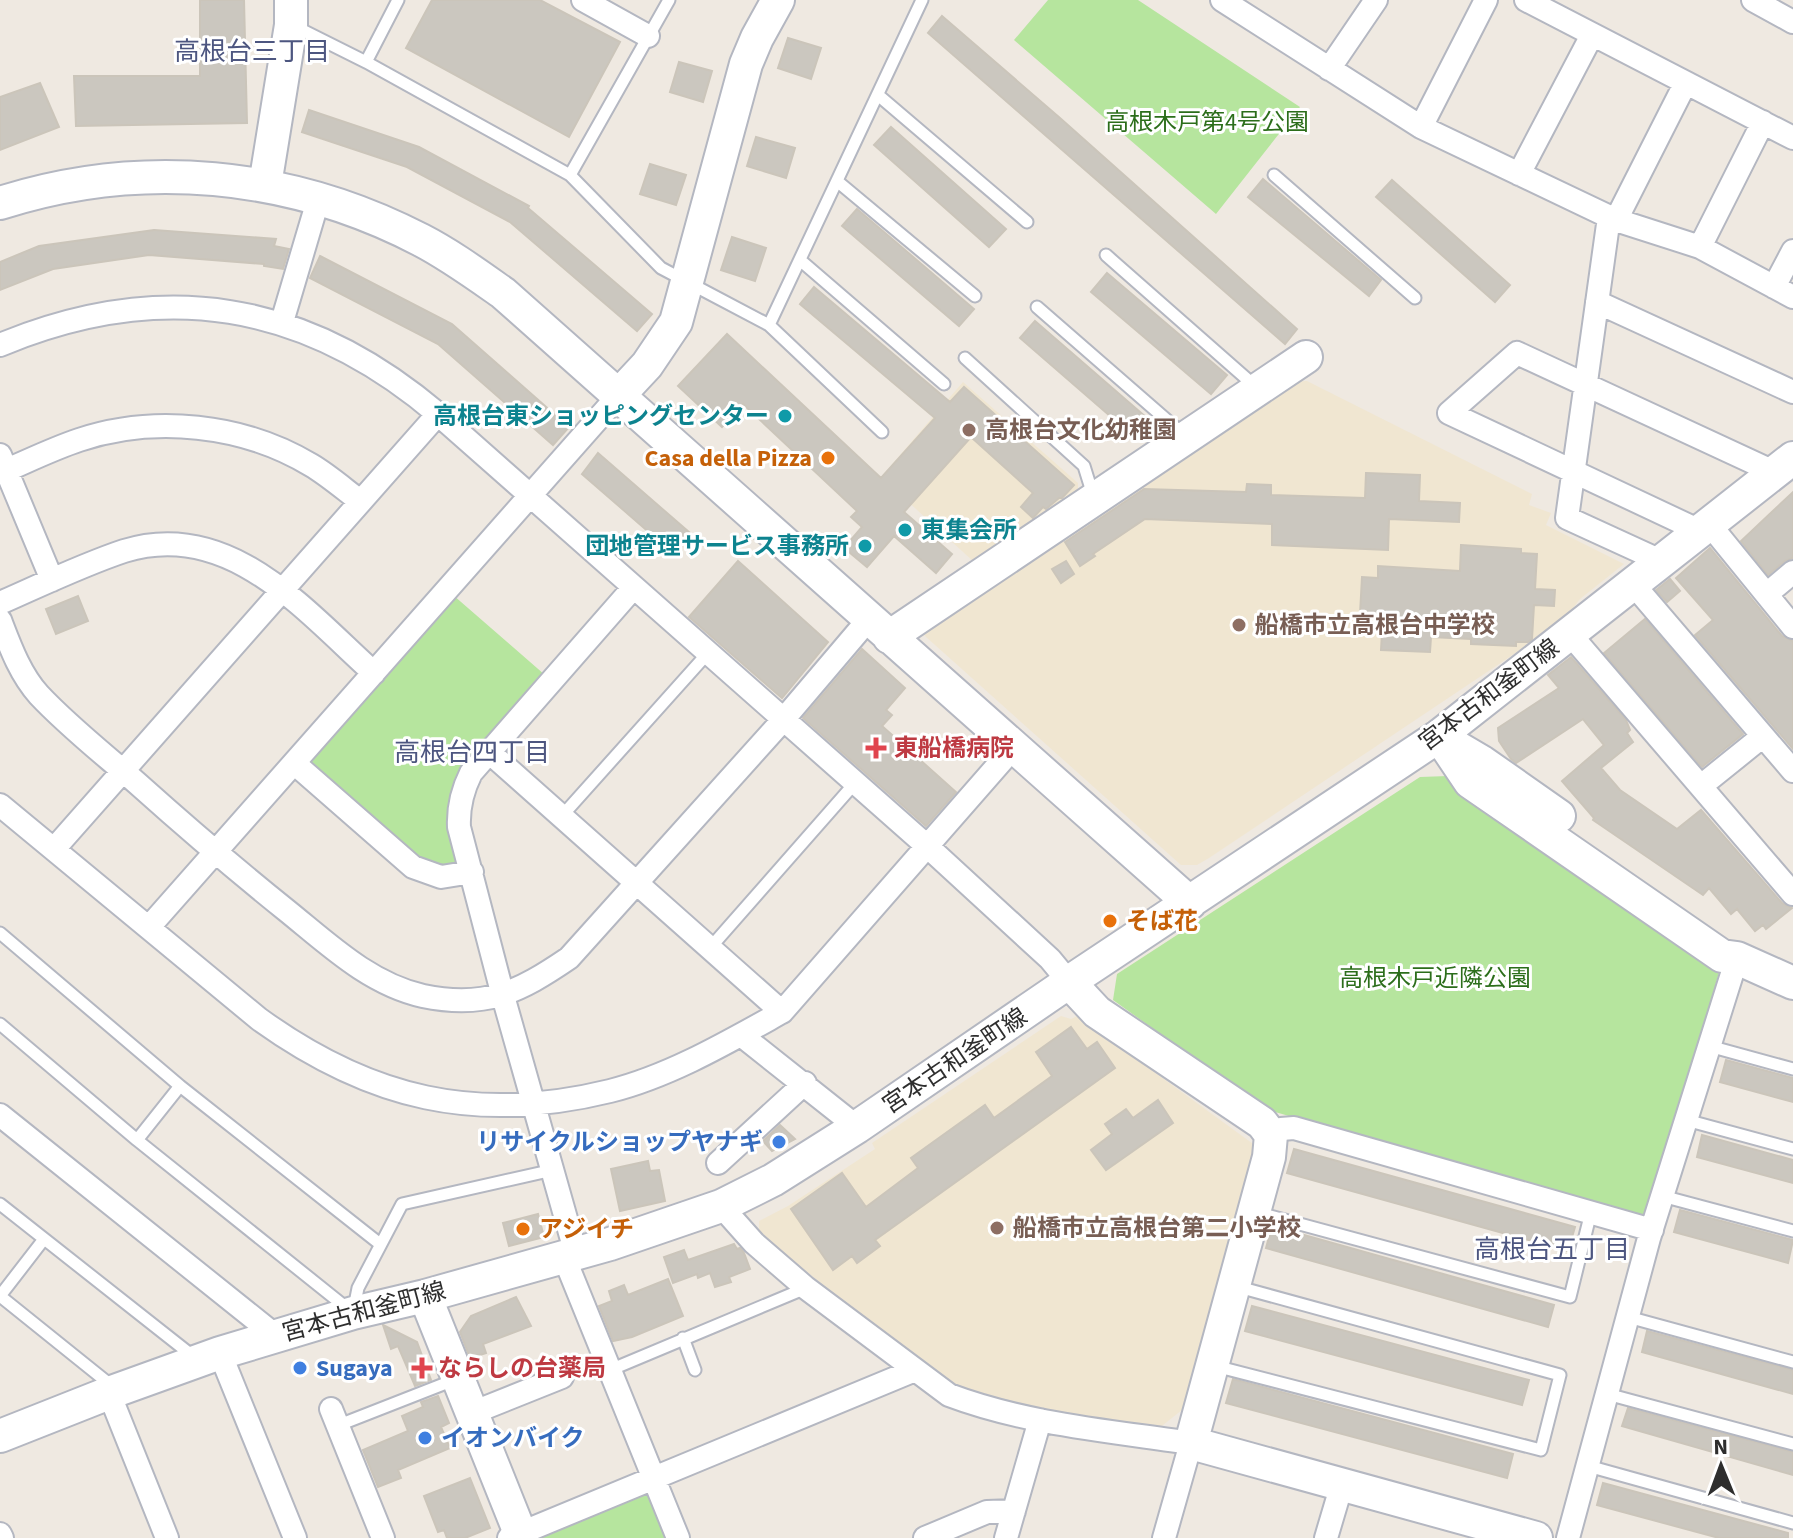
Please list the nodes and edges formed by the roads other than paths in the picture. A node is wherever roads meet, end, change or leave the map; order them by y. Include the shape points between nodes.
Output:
1 (398, 0) edge
2 (583, 0) edge
3 (669, 0) edge
4 (778, 0) edge
5 (922, 0) edge
6 (1222, 0) edge
7 (1376, 0) edge
8 (1486, 0) edge
9 (1526, 0) edge
10 (1753, 0) edge
11 (1253, 8) edge
12 (291, 12) edge
13 (1793, 22) edge
14 (1592, 35) junction
15 (648, 36) junction
16 (366, 62) junction
17 (1329, 69) junction
18 (1685, 84) junction
19 (878, 95) junction
20 (1763, 122) junction
21 (1421, 127) junction
22 (1793, 138) edge
23 (1519, 174) junction
24 (570, 175) junction
25 (1274, 175) dead end
26 (837, 181) junction
27 (265, 185) junction
28 (319, 197) junction
29 (0, 203) edge
30 (1612, 219) junction
31 (1027, 222) dead end
32 (1700, 247) junction
33 (1793, 251) edge
34 (1106, 255) dead end
35 (800, 260) junction
36 (688, 283) junction
37 (1784, 292) edge
38 (975, 296) dead end
39 (1415, 298) dead end
40 (1597, 302) junction
41 (1037, 307) dead end
42 (282, 322) junction
43 (769, 325) junction
44 (0, 345) edge
45 (1306, 357) dead end
46 (965, 358) dead end
47 (944, 384) dead end
48 (1585, 385) junction
49 (1259, 389) junction
50 (1793, 392) edge
51 (619, 395) junction
52 (438, 414) junction
53 (882, 432) dead end
54 (1186, 437) junction
55 (2, 466) edge
56 (1784, 466) edge
57 (1573, 468) junction
58 (530, 495) junction
59 (1094, 500) junction
60 (360, 501) junction
61 (1706, 528) junction
62 (1663, 562) junction
63 (1793, 572) edge
64 (52, 580) junction
65 (1633, 584) junction
66 (633, 588) junction
67 (283, 590) junction
68 (1767, 594) junction
69 (0, 603) edge
70 (0, 620) edge
71 (1793, 627) edge
72 (879, 629) junction
73 (1569, 633) junction
74 (707, 654) junction
75 (374, 673) junction
76 (783, 720) junction
77 (1439, 736) junction
78 (1763, 736) junction
79 (1013, 748) junction
80 (489, 752) junction
81 (294, 763) junction
82 (123, 770) junction
83 (1793, 771) edge
84 (855, 783) junction
85 (1701, 786) junction
86 (0, 805) edge
87 (561, 817) junction
88 (927, 846) junction
89 (54, 849) junction
90 (215, 853) junction
91 (472, 872) junction
92 (635, 883) junction
93 (1793, 894) edge
94 (1190, 903) junction
95 (149, 927) junction
96 (0, 933) edge
97 (710, 948) junction
98 (1737, 958) junction
99 (1069, 982) junction
100 (1793, 983) edge
101 (503, 996) junction
102 (782, 1012) junction
103 (0, 1024) edge
104 (741, 1035) junction
105 (1709, 1046) junction
106 (1793, 1069) edge
107 (805, 1083) junction
108 (180, 1086) junction
109 (534, 1105) junction
110 (0, 1115) edge
111 (1686, 1120) junction
112 (857, 1127) junction
113 (1271, 1135) junction
114 (137, 1140) junction
115 (1793, 1149) edge
116 (718, 1163) dead end
117 (553, 1170) junction
118 (1662, 1196) junction
119 (0, 1204) edge
120 (721, 1206) junction
121 (1254, 1211) junction
122 (1591, 1212) junction
123 (1652, 1230) junction
124 (1793, 1231) edge
125 (44, 1239) junction
126 (380, 1244) junction
127 (570, 1256) junction
128 (1234, 1286) junction
129 (806, 1288) junction
130 (0, 1296) edge
131 (425, 1296) junction
132 (353, 1313) junction
133 (1628, 1317) junction
134 (276, 1336) junction
135 (683, 1338) junction
136 (210, 1358) junction
137 (1793, 1362) edge
138 (1212, 1365) junction
139 (610, 1370) junction
140 (695, 1370) dead end
141 (915, 1370) junction
142 (562, 1377) dead end
143 (458, 1378) junction
144 (113, 1392) junction
145 (1607, 1394) junction
146 (472, 1413) junction
147 (335, 1417) joint
148 (1040, 1420) junction
149 (8, 1427) edge
150 (1191, 1443) junction
151 (1793, 1444) edge
152 (1588, 1466) junction
153 (654, 1480) junction
154 (1342, 1484) junction
155 (1014, 1511) junction
156 (1793, 1523) edge
157 (517, 1536) edge
158 (167, 1538) edge
159 (295, 1538) edge
160 (383, 1538) edge
161 (678, 1538) edge
162 (925, 1538) edge
163 (1006, 1538) edge
164 (1164, 1538) edge
165 (1326, 1538) edge
166 (1536, 1538) edge
167 (1568, 1538) edge

1 - 16 lane
2 - 15 street
3 - 15 lane
4 - 36 street via 746,64
5 - 19 lane
6 - 11 street
7 - 17 street
8 - 21 street
9 - 14 street
10 - 13 street
11 - 17 street
12 - 16 lane
12 - 27 street
14 - 18 street
14 - 23 street
15 - 24 lane
16 - 24 lane
17 - 21 street
18 - 20 street
18 - 30 street
19 - 26 lane
19 - 31 lane
20 - 22 street
20 - 32 street
21 - 23 street
23 - 30 street
24 - 36 lane via 661,268
25 - 39 lane
26 - 35 lane
26 - 38 lane
27 - 28 street
27 - 29 street via 203,177 105,179
28 - 42 street
28 - 51 street via 421,240 463,265 503,293
30 - 32 street
30 - 40 street
32 - 37 street
33 - 37 street
34 - 49 lane
35 - 43 lane
35 - 47 lane
36 - 43 lane
36 - 51 street via 676,322
40 - 48 street
40 - 50 street
41 - 54 lane
42 - 44 street via 226,310 157,307 84,316
42 - 52 street via 375,366
43 - 53 lane
45 - 49 street
46 - 59 lane via 1084,466
48 - 56 street
48 - 57 street
48 - 57 street via 1517,353 1449,413
49 - 54 street
51 - 58 street
51 - 72 street
52 - 58 street
52 - 60 street
54 - 59 street
55 - 60 street via 104,433 195,427 262,442 310,465
55 - 64 street
56 - 61 street, 宮本古和釜町線
57 - 61 street
57 - 62 street via 1567,518
58 - 66 street
58 - 75 street
59 - 72 street
60 - 67 street
61 - 62 street, 宮本古和釜町線
61 - 68 street
62 - 65 street, 宮本古和釜町線
63 - 68 street
64 - 67 street via 125,551 181,545 220,552
64 - 69 street
65 - 73 street, 宮本古和釜町線
65 - 78 street
66 - 74 street
66 - 80 street
67 - 75 street
67 - 82 street
68 - 71 street
70 - 82 street via 38,694
72 - 76 street
72 - 79 street
73 - 77 street, 宮本古和釜町線
73 - 85 street
74 - 76 street
74 - 87 lane
75 - 81 street
76 - 84 street
76 - 92 street
77 - 94 street, 宮本古和釜町線
77 - 98 street via 1470,782 1722,956
78 - 83 street
78 - 85 street
79 - 88 street
79 - 94 street
80 - 87 street
80 - 91 street via 471,773 460,798 459,827
81 - 90 street
81 - 91 street via 413,867 441,877
82 - 89 street
82 - 90 street
84 - 88 street
84 - 97 lane
85 - 93 street
86 - 89 street
87 - 92 street
88 - 99 street
88 - 102 street
89 - 95 street
90 - 95 street
90 - 101 street via 346,959 384,982 462,1001
91 - 101 street
92 - 97 street
92 - 101 street via 569,958
94 - 99 street, 宮本古和釜町線
95 - 109 street via 259,1019 301,1049 356,1077 473,1106
96 - 108 lane
97 - 102 street
98 - 100 street
98 - 105 street
99 - 112 street, 宮本古和釜町線
99 - 113 street via 1097,1012 1262,1123
101 - 109 street
102 - 104 street
103 - 114 lane
104 - 107 street
104 - 109 street via 611,1091
105 - 106 lane
105 - 111 street
107 - 112 street
107 - 116 street
108 - 114 lane
108 - 126 lane
109 - 117 street
110 - 134 street
111 - 115 lane
111 - 118 street
112 - 120 street, 宮本古和釜町線
113 - 121 street
113 - 122 street via 1294,1128
114 - 132 lane
117 - 126 lane via 402,1204
117 - 127 street
118 - 123 street
118 - 124 lane
119 - 125 lane
120 - 127 street, 宮本古和釜町線
120 - 129 street
121 - 122 lane via 1570,1297
121 - 128 street
122 - 123 street
123 - 133 street
125 - 130 lane
125 - 136 lane
126 - 132 lane via 358,1288
127 - 131 street, 宮本古和釜町線
127 - 139 street
128 - 138 street
128 - 138 lane via 1560,1375 1541,1450
129 - 135 lane
129 - 141 street
130 - 144 lane
131 - 132 street, 宮本古和釜町線
131 - 143 street
132 - 134 street, 宮本古和釜町線
133 - 137 lane
133 - 145 street
134 - 136 street, 宮本古和釜町線
135 - 139 lane
135 - 140 lane
136 - 144 street, 宮本古和釜町線
136 - 159 street
138 - 150 street
139 - 153 street
141 - 148 street via 949,1395
141 - 153 street
142 - 146 street
143 - 146 street
143 - 147 lane
144 - 149 street, 宮本古和釜町線
144 - 158 street
145 - 151 lane
145 - 152 street
146 - 157 street
147 - 160 street
148 - 150 street
148 - 155 street
150 - 154 street
150 - 164 street
152 - 156 lane
152 - 167 street
153 - 157 street
153 - 161 street
154 - 165 street
154 - 166 street
155 - 162 street via 987,1512
155 - 163 street

